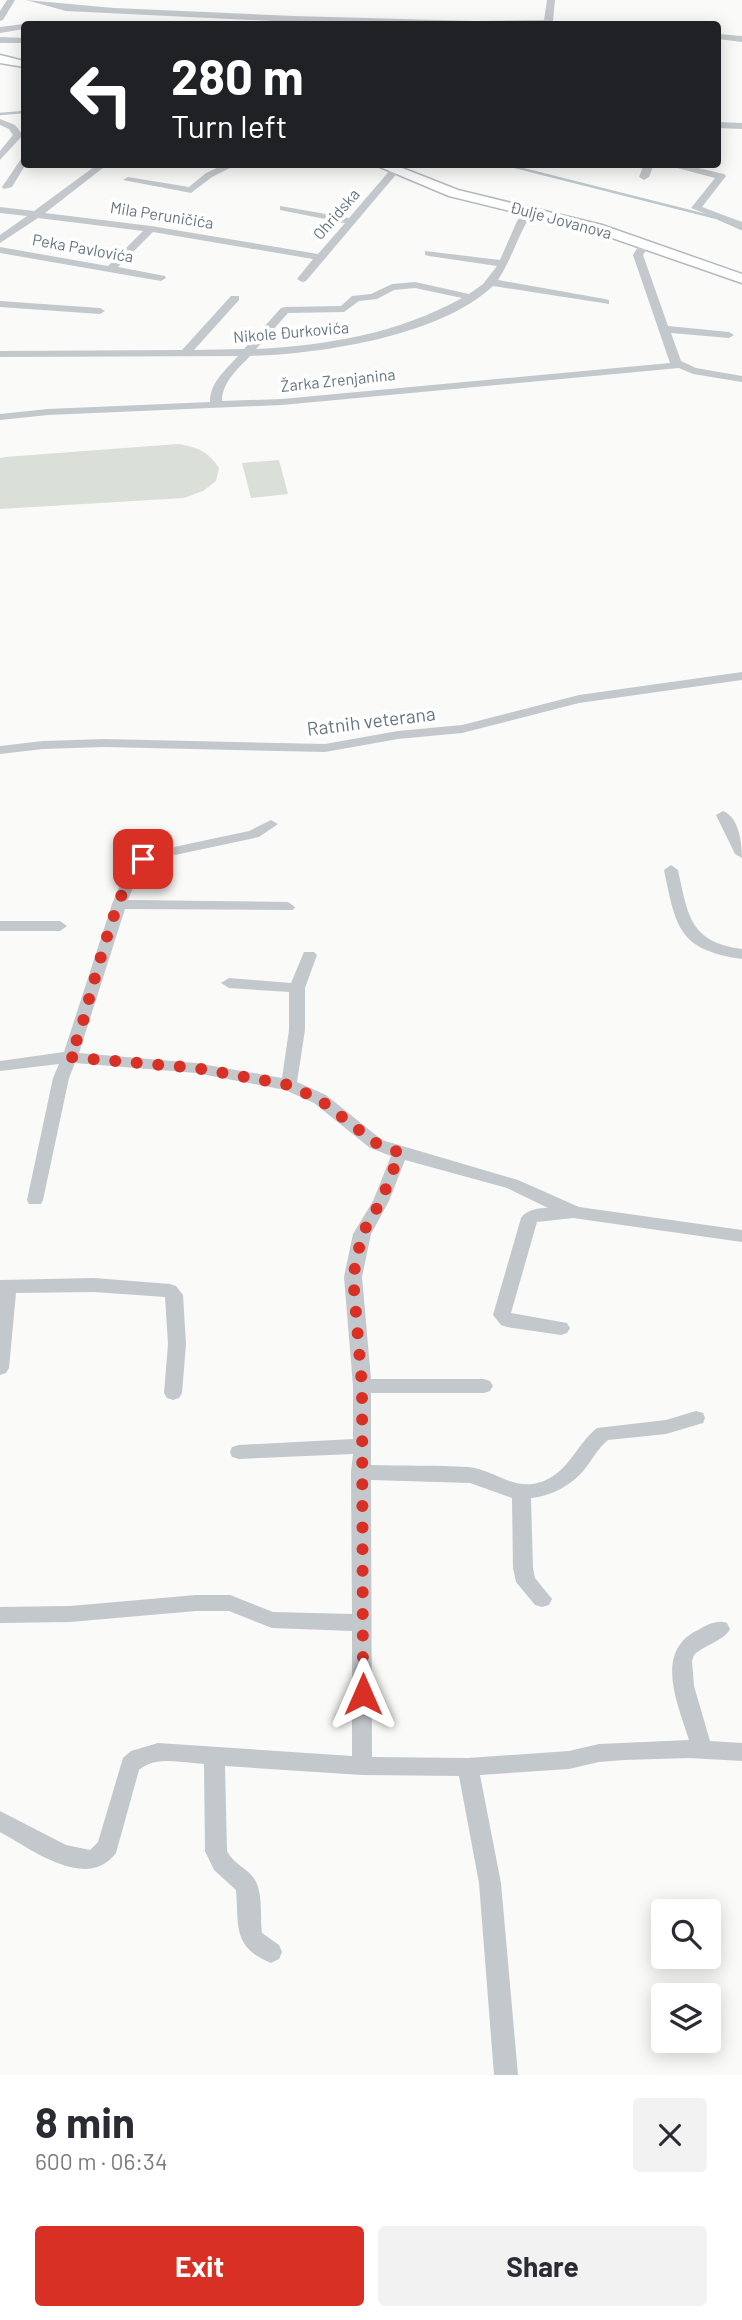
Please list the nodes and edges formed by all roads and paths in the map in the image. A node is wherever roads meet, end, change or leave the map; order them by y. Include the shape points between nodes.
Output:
1 (10, 0) edge
2 (30, 0) edge
3 (551, 0) edge
4 (1, 14) edge
5 (275, 21) edge
6 (548, 21) edge
7 (21, 27) edge
8 (0, 30) edge
9 (721, 39) edge
10 (0, 40) edge
11 (742, 40) edge
12 (21, 41) edge
13 (0, 59) edge
14 (21, 63) edge
15 (0, 122) edge
16 (721, 125) edge
17 (742, 126) edge
18 (21, 132) edge
19 (0, 133) edge
20 (0, 157) edge
21 (21, 166) edge
22 (99, 168) edge
23 (225, 168) edge
24 (388, 168) edge
25 (647, 168) edge
26 (684, 168) edge
27 (394, 171) junction
28 (644, 177) dead end
29 (128, 180) dead end
30 (7, 187) dead end
31 (283, 208) dead end
32 (0, 210) edge
33 (36, 212) junction
34 (528, 212) junction
35 (351, 221) junction
36 (742, 225) edge
37 (151, 229) junction
38 (0, 240) edge
39 (645, 244) junction
40 (0, 250) edge
41 (429, 253) dead end
42 (318, 257) junction
43 (504, 264) junction
44 (111, 268) junction
45 (161, 278) dead end
46 (741, 278) edge
47 (302, 279) dead end
48 (490, 282) junction
49 (470, 297) junction
50 (235, 298) dead end
51 (605, 302) dead end
52 (0, 304) edge
53 (100, 311) dead end
54 (664, 330) junction
55 (729, 335) dead end
56 (186, 353) junction
57 (244, 353) junction
58 (0, 354) edge
59 (679, 365) junction
60 (742, 379) edge
61 (216, 406) junction
62 (0, 417) edge
63 (742, 676) edge
64 (0, 750) edge
65 (723, 815) dead end
66 (271, 824) dead end
67 (742, 854) edge
68 (671, 870) dead end
69 (119, 904) junction
70 (288, 907) dead end
71 (0, 926) edge
72 (60, 926) dead end
73 (742, 954) edge
74 (309, 955) dead end
75 (229, 983) dead end
76 (297, 988) junction
77 (69, 1057) junction
78 (0, 1066) edge
79 (289, 1085) junction
80 (400, 1153) junction
81 (35, 1200) dead end
82 (576, 1213) junction
83 (742, 1236) edge
84 (4, 1287) edge
85 (561, 1328) dead end
86 (0, 1368) edge
87 (362, 1386) junction
88 (484, 1386) dead end
89 (173, 1393) dead end
90 (696, 1418) dead end
91 (361, 1446) junction
92 (239, 1452) dead end
93 (360, 1472) junction
94 (521, 1492) junction
95 (542, 1599) dead end
96 (0, 1615) edge
97 (363, 1623) junction
98 (720, 1629) dead end
99 (702, 1749) junction
100 (742, 1752) edge
101 (214, 1756) junction
102 (362, 1766) junction
103 (468, 1767) junction
104 (0, 1821) edge
105 (271, 1952) dead end
106 (506, 2075) edge

1 - 4 street
2 - 5 street via 66,8
3 - 6 street
7 - 8 street
9 - 11 street
10 - 12 street
13 - 14 street
15 - 18 street
16 - 17 street
18 - 19 street
18 - 20 street
21 - 30 street
22 - 33 street via 73,191
23 - 29 street via 191,190
24 - 27 street, Đulje Jovanova
25 - 28 street
26 - 36 street via 721,176 696,208
27 - 34 street, Đulje Jovanova
27 - 35 street, Ohridska
31 - 35 street
32 - 33 street, Mila Peruničića
33 - 37 street, Mila Peruničića
33 - 38 street
34 - 39 street, Đulje Jovanova
34 - 43 street, Nikole Đurkovića
35 - 42 street, Ohridska
37 - 42 street, Mila Peruničića
37 - 44 street
39 - 46 street, Đulje Jovanova
39 - 54 street via 638,255
40 - 44 street, Peka Pavlovića
41 - 43 street
42 - 47 street, Ohridska
43 - 48 street, Nikole Đurkovića
44 - 45 street, Peka Pavlovića
48 - 49 street, Nikole Đurkovića
48 - 51 street
49 - 57 street, Nikole Đurkovića via 414,325 367,340 325,348
49 - 57 street via 430,286 401,285 373,297 356,298 344,309 285,310
50 - 56 street
52 - 53 street
54 - 55 street
54 - 59 street
56 - 57 street, Nikole Đurkovića
56 - 58 street, Nikole Đurkovića
57 - 61 street via 219,386
59 - 60 street
59 - 61 street, Žarka Zrenjanina
61 - 62 street, Žarka Zrenjanina
63 - 64 street, Ratnih veterana via 570,701 462,729 325,748 104,743
65 - 67 street
66 - 69 street via 229,841 143,859 135,865
68 - 73 street via 693,938
69 - 70 street
69 - 77 street
71 - 72 street
74 - 76 street
75 - 76 street
76 - 79 street
77 - 78 street
77 - 79 street via 196,1068
77 - 81 street
79 - 80 street via 320,1100 376,1143
80 - 82 street via 512,1184
80 - 87 street via 362,1234 353,1277
82 - 83 street
82 - 85 street via 530,1218 502,1308 506,1320
84 - 86 street
84 - 89 street via 94,1285 170,1291 177,1344
87 - 88 street
87 - 91 street
90 - 94 street via 666,1427 604,1433 557,1483
91 - 92 street
91 - 93 street
93 - 94 street via 471,1475
93 - 97 street
94 - 95 street via 523,1568 526,1583
96 - 97 street via 230,1603 272,1620
97 - 102 street
98 - 99 street via 683,1653 681,1667
99 - 100 street
99 - 103 street via 599,1752 569,1760
101 - 102 street
101 - 104 street via 171,1751 138,1758 130,1765 108,1846 91,1860 76,1859
101 - 105 street via 216,1851 219,1861 247,1886 251,1938
102 - 103 street
103 - 106 street via 490,1883

